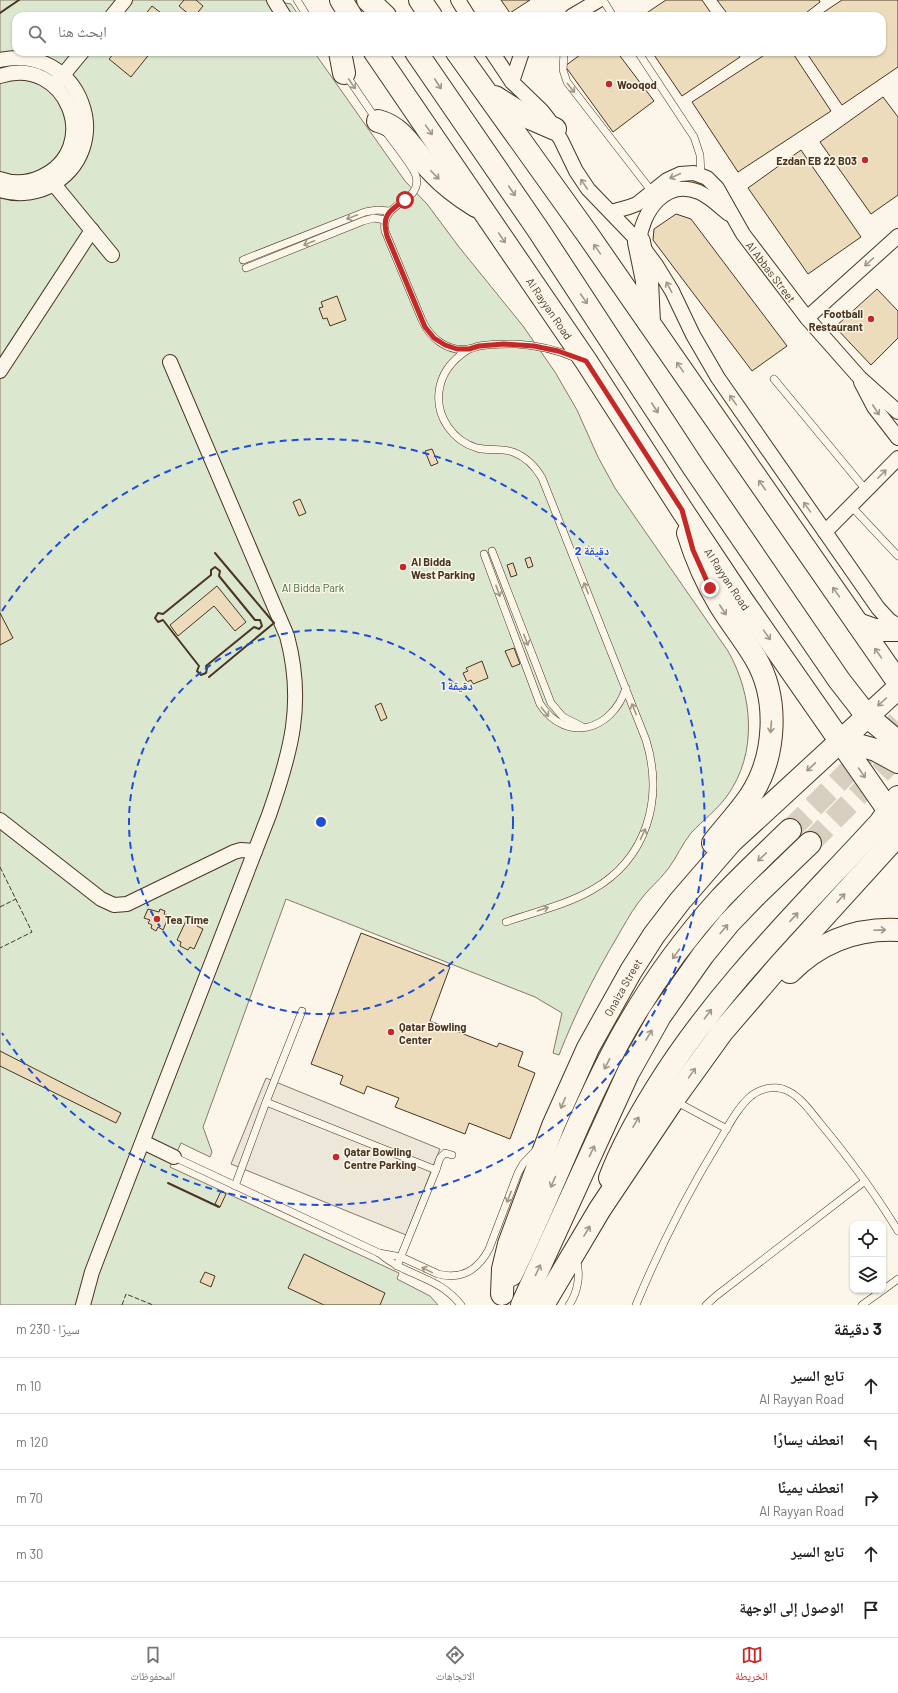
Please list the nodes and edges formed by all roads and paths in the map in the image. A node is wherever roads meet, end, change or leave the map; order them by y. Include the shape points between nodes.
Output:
1 (125, 0) edge
2 (274, 0) edge
3 (297, 0) edge
4 (335, 0) edge
5 (341, 0) edge
6 (368, 0) edge
7 (420, 0) edge
8 (458, 0) edge
9 (599, 0) edge
10 (602, 0) edge
11 (115, 12) edge
12 (282, 12) edge
13 (304, 12) edge
14 (335, 12) edge
15 (349, 12) edge
16 (381, 12) edge
17 (428, 12) edge
18 (466, 12) edge
19 (579, 12) edge
20 (610, 12) edge
21 (79, 56) edge
22 (378, 56) edge
23 (419, 56) edge
24 (460, 56) edge
25 (495, 56) edge
26 (521, 56) edge
27 (564, 56) edge
28 (641, 56) edge
29 (0, 60) edge
30 (339, 61) edge
31 (64, 75) junction
32 (0, 76) edge
33 (512, 82) junction
34 (54, 86) junction
35 (483, 88) junction
36 (378, 121) junction
37 (555, 130) junction
38 (701, 175) junction
39 (0, 179) edge
40 (50, 179) junction
41 (0, 190) edge
42 (656, 196) junction
43 (390, 211) junction
44 (484, 211) junction
45 (611, 212) junction
46 (732, 217) junction
47 (385, 220) junction
48 (92, 230) junction
49 (898, 236) edge
50 (639, 242) junction
51 (112, 255) dead end
52 (243, 260) dead end
53 (246, 268) dead end
54 (808, 318) junction
55 (649, 322) junction
56 (469, 349) junction
57 (586, 361) junction
58 (170, 362) dead end
59 (0, 371) edge
60 (860, 378) junction
61 (774, 379) dead end
62 (898, 412) edge
63 (898, 438) edge
64 (898, 458) edge
65 (866, 490) junction
66 (851, 506) junction
67 (682, 510) junction
68 (825, 532) junction
69 (492, 551) dead end
70 (484, 554) dead end
71 (898, 556) edge
72 (858, 624) junction
73 (898, 626) edge
74 (898, 630) edge
75 (898, 682) edge
76 (626, 688) junction
77 (898, 688) edge
78 (867, 716) junction
79 (587, 728) junction
80 (840, 740) junction
81 (898, 742) edge
82 (898, 762) edge
83 (895, 811) edge
84 (0, 820) edge
85 (790, 830) tunnel mouth
86 (898, 835) edge
87 (810, 843) tunnel mouth
88 (255, 851) junction
89 (680, 901) junction
90 (506, 922) dead end
91 (898, 930) edge
92 (302, 1011) dead end
93 (722, 1032) junction
94 (673, 1100) junction
95 (266, 1102) junction
96 (726, 1129) junction
97 (143, 1142) junction
98 (546, 1144) junction
99 (452, 1154) dead end
100 (174, 1157) joint
101 (436, 1170) junction
102 (865, 1181) junction
103 (235, 1186) junction
104 (600, 1209) junction
105 (898, 1231) edge
106 (574, 1252) junction
107 (379, 1253) junction
108 (401, 1257) junction
109 (397, 1266) junction
110 (898, 1279) edge
111 (886, 1288) edge
112 (879, 1293) edge
113 (499, 1299) edge
114 (83, 1305) edge
115 (461, 1305) edge
116 (522, 1305) edge
117 (544, 1305) edge
118 (569, 1305) edge
119 (636, 1305) edge
120 (706, 1305) edge
121 (862, 1305) edge

1 - 11 street
2 - 12 street
3 - 13 lane
4 - 14 main road
5 - 15 main road
6 - 16 main road
7 - 17 main road
8 - 18 street
9 - 19 street
10 - 20 lane
21 - 31 street
22 -> 44 main road, Al Rayyan Road
23 -> 78 main road via 539,231 742,539 839,680
24 - 35 main road
25 - 33 street
26 - 33 street
27 -> 42 lane via 563,70 567,82
28 - 38 lane via 694,137 700,155
29 - 31 street via 12,57 34,59 45,62
30 -> 36 lane
31 - 34 street
31 - 40 street via 72,83 82,103 85,114 85,137 71,168
32 - 34 street via 26,73
33 - 37 street via 542,111
34 - 40 street via 62,93 71,112 73,132 68,152
35 - 37 main road via 510,107
55 -> 35 main road
36 - 43 lane via 414,171 416,181 414,191
36 -> 44 main road via 404,135 441,181
45 -> 37 street via 582,180
38 -> 42 street, Al Abbas Street via 687,172 667,180
38 - 46 street, Al Abbas Street via 717,188
39 - 40 street via 16,182
40 - 41 street via 35,191 15,193
40 - 48 street
42 - 45 street, Al Abbas Street
42 - 46 street, Al Abbas Street via 673,191 693,190
42 - 50 street, Al Abbas Street via 642,224
43 - 47 lane
43 -> 52 lane via 365,212
44 -> 57 main road, Al Rayyan Road
45 - 50 street
46 - 54 street, Al Abbas Street
47 -> 53 lane via 374,218 363,221
47 - 56 lane via 387,236 425,327 434,338 445,345
48 - 51 street
48 - 59 street
49 -> 54 street
50 - 55 main road via 647,281
68 -> 50 street via 718,378 664,278
54 - 60 street, Al Abbas Street
72 -> 55 main road
56 - 57 lane via 504,344 534,346
76 -> 56 lane via 537,470 513,452 485,450 468,445 453,434 442,417 438,397 442,378 453,361
57 - 67 main road, Al Rayyan Road
58 - 88 street via 280,618 292,655 296,695 292,735 278,788
60 - 62 street, Al Abbas Street
60 -> 63 street, Al Abbas Street via 874,407
61 - 65 lane
65 -> 64 street
65 - 66 street
66 - 68 street
66 - 71 lane
67 -> 80 main road, Al Rayyan Road
67 -> 89 main road via 701,570 762,672 769,692 772,713 768,755 759,781 742,808 709,847
68 - 73 street via 878,608
69 -> 79 lane via 551,703 563,717
70 -> 79 lane via 540,704 556,722 571,728
72 - 74 main road via 875,630
75 -> 72 main road
76 - 79 lane via 619,704 609,716
90 -> 76 lane via 577,898 604,883 627,860 644,834 653,803 653,771 646,740
77 -> 78 main road, Onaiza Street
78 - 80 main road, Onaiza Street
78 - 81 main road
80 - 82 main road via 876,750
80 -> 83 main road, Al Rayyan Road
80 -> 89 main road, Onaiza Street via 736,837
104 -> 83 main road via 628,1137 692,1034 740,976
84 - 88 street via 105,902 114,905 127,904 234,852
85 -> 113 main road, Onaiza Street via 742,876 700,923 638,1010 588,1104
93 -> 86 main road
116 -> 87 main road via 628,1073 660,1016 729,923
88 - 97 street
89 -> 98 main road, Onaiza Street via 654,935 609,1008 576,1074
93 -> 91 main road via 745,1018 799,963 819,948 854,933
92 - 95 lane
94 -> 93 main road
94 - 96 lane
94 - 104 main road
95 - 101 lane
95 - 103 lane
96 - 102 lane via 752,1096 767,1089 783,1090 791,1093 803,1104
96 - 119 lane via 684,1202
97 - 100 street
97 - 114 street via 92,1272
98 -> 108 lane via 537,1149 523,1164 489,1249 473,1269 457,1276 444,1276
98 - 113 main road, Onaiza Street via 509,1244
99 - 101 lane via 442,1155
100 - 103 lane
101 - 108 lane
102 - 105 lane
102 - 120 lane
103 - 107 lane
106 -> 104 main road
106 - 117 main road
106 - 118 lane via 578,1263 578,1284
107 - 108 lane
107 - 109 lane
108 - 109 lane
109 - 115 lane via 443,1287
110 - 111 lane
112 - 121 lane

